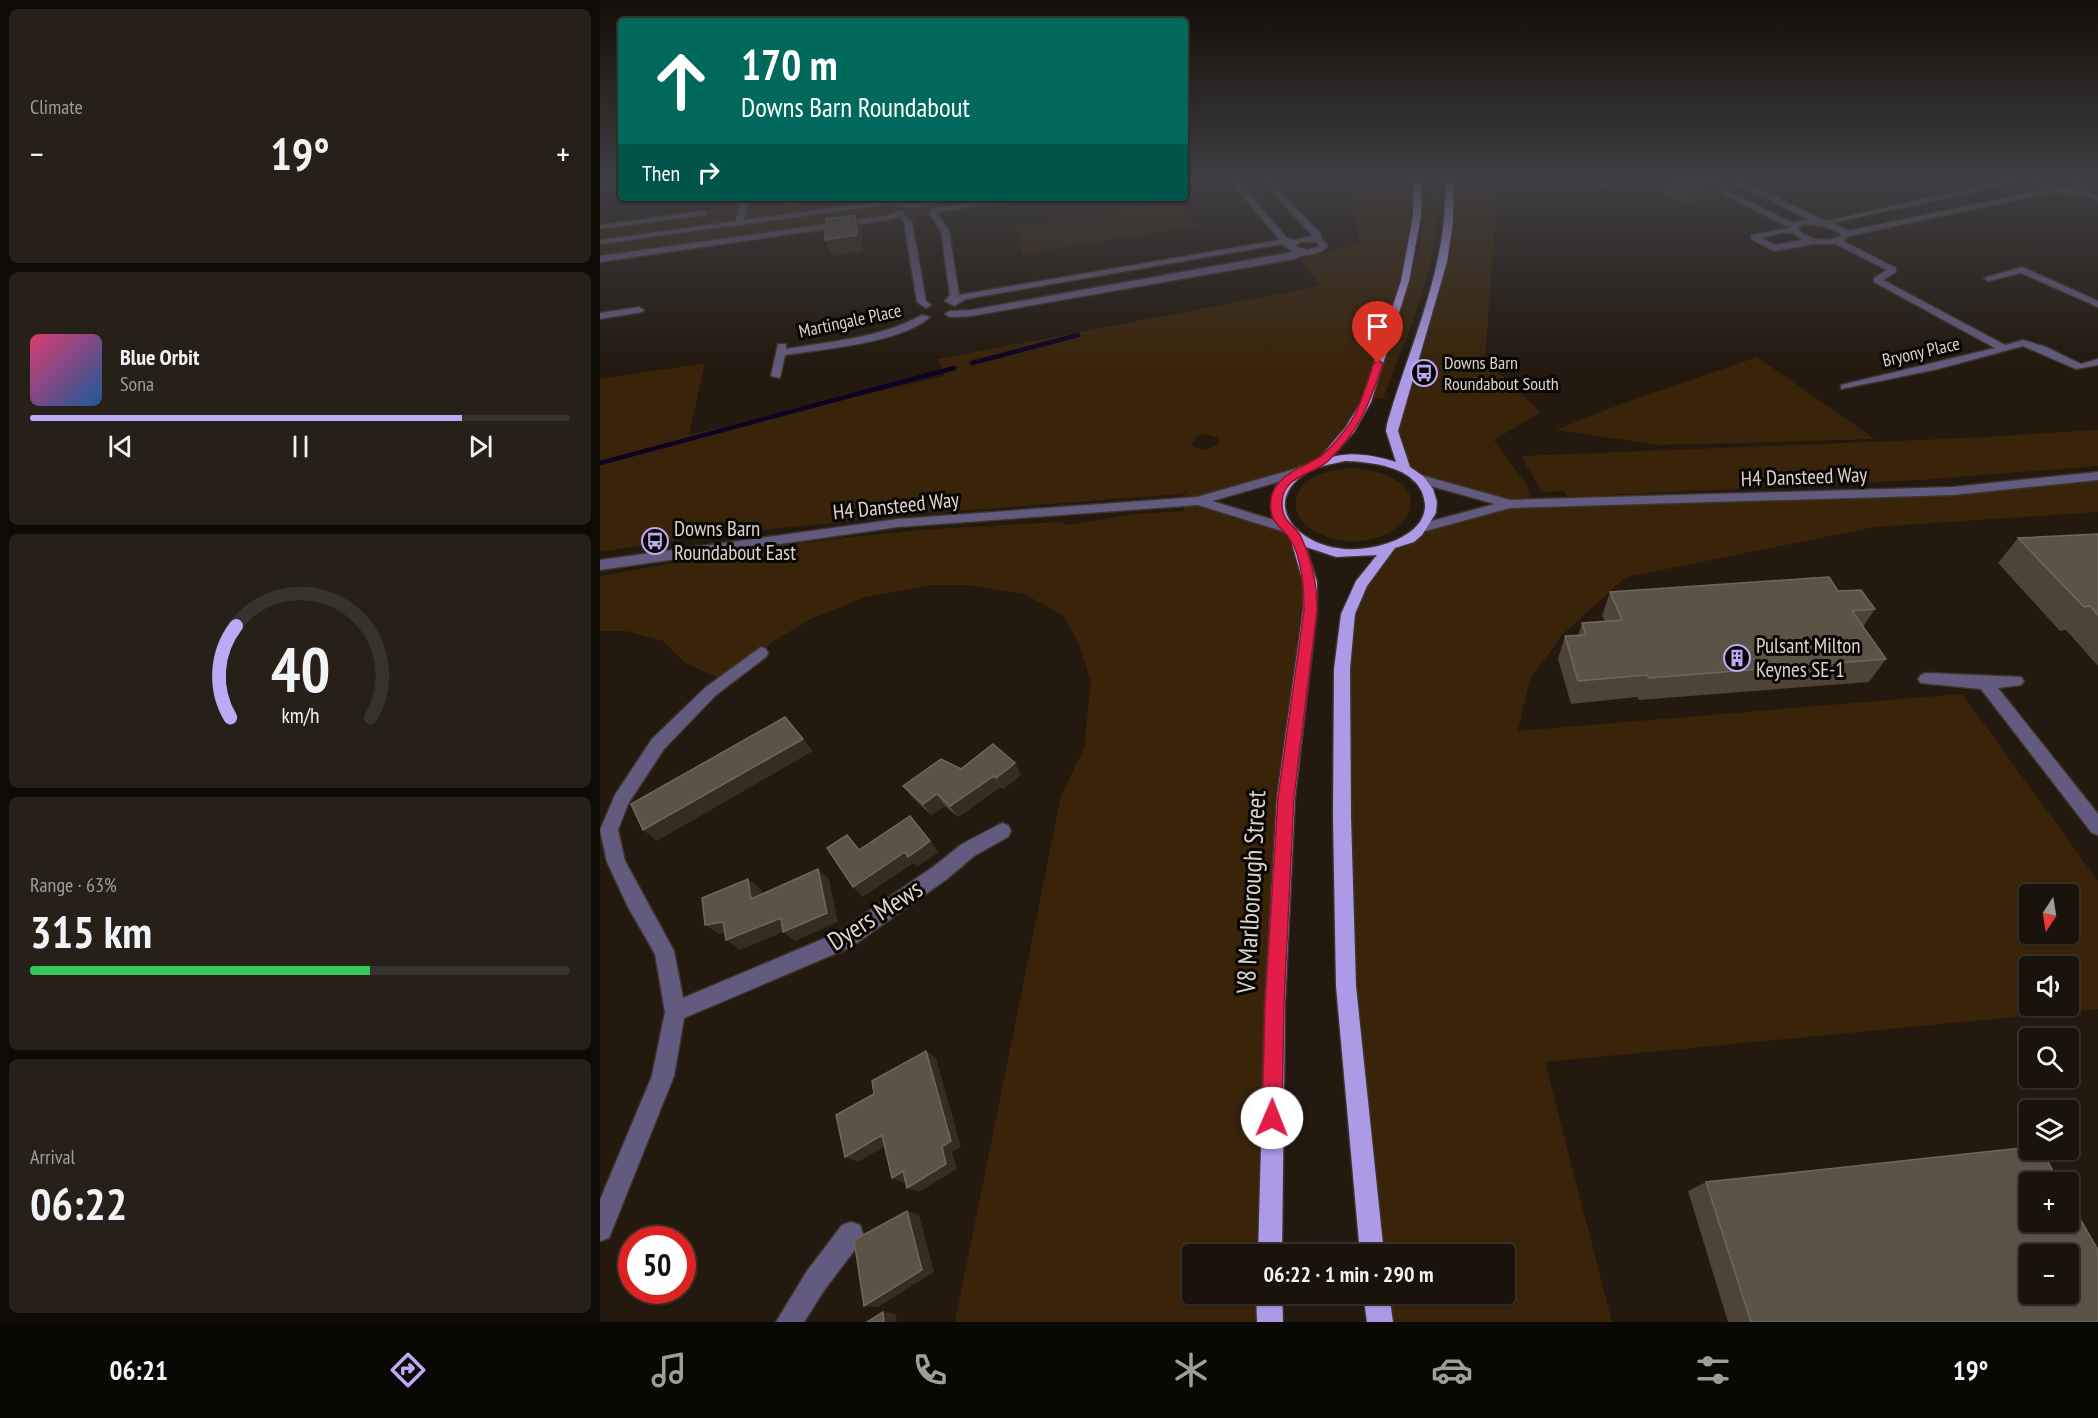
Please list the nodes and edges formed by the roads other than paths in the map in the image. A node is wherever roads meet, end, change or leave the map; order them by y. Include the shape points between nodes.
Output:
1 (713, 243) edge
2 (912, 243) edge
3 (947, 243) edge
4 (1292, 243) joint
5 (1322, 243) edge
6 (1412, 243) edge
7 (1446, 243) edge
8 (1764, 243) edge
9 (1804, 243) edge
10 (1840, 243) edge
11 (1298, 252) junction
12 (600, 259) edge
13 (1988, 278) dead end
14 (952, 302) junction
15 (2098, 304) edge
16 (926, 305) junction
17 (639, 310) dead end
18 (600, 316) edge
19 (2005, 349) junction
20 (2098, 362) edge
21 (1854, 371) dead end
22 (776, 376) dead end
23 (1869, 380) junction
24 (1845, 387) dead end
25 (1322, 461) junction
26 (1405, 470) junction
27 (1298, 472) junction
28 (2098, 476) edge
29 (1417, 478) junction
30 (1198, 501) junction
31 (1514, 504) junction
32 (1285, 528) junction
33 (1422, 528) junction
34 (1296, 538) junction
35 (1389, 549) junction
36 (600, 565) edge
37 (761, 653) dead end
38 (1926, 679) dead end
39 (2016, 681) dead end
40 (1985, 683) junction
41 (2098, 827) edge
42 (1002, 831) dead end
43 (605, 832) edge
44 (675, 1012) junction
45 (600, 1229) edge
46 (851, 1234) dead end
47 (1270, 1244) edge
48 (1371, 1244) edge
49 (1269, 1304) edge
50 (1378, 1304) edge
51 (789, 1322) edge
52 (1270, 1322) edge
53 (1380, 1322) edge

1 - 12 street
2 - 16 street, Martingale Place via 922,302
3 - 14 street via 955,296
4 - 11 street via 1291,247
4 - 14 street via 1225,251
5 - 11 street via 1323,248
6 - 25 main road via 1405,281 1366,402 1358,420
7 - 26 main road via 1393,424
8 - 9 street via 1774,248
10 - 19 street, Bryony Place via 1893,270 1877,279
11 - 14 street via 1294,256 947,315 958,307
13 - 15 street via 2022,270
14 - 16 street
16 - 22 street, Martingale Place via 920,310 929,317 891,333 781,349
17 - 18 street
19 - 20 street, Bryony Place via 2023,344 2080,367
19 - 23 street, Bryony Place
21 - 23 street
23 - 24 street, Bryony Place
25 - 26 main road via 1366,458
25 - 27 main road
26 - 29 main road
27 - 30 street, H4 Dansteed Way
27 - 32 main road via 1284,484 1277,498 1277,513
28 - 31 street, H4 Dansteed Way via 1953,491
29 - 31 street, H4 Dansteed Way
29 - 33 main road via 1431,502 1430,515
30 - 32 street, H4 Dansteed Way
30 - 36 street, H4 Dansteed Way via 898,523
31 - 33 street, H4 Dansteed Way
32 - 34 main road
33 - 35 main road
34 - 35 main road via 1316,548 1340,553 1365,554
34 - 47 main road, V8 Marlborough Street via 1310,582 1310,610 1286,797 1275,1004
35 - 48 main road via 1361,584 1348,614 1342,669 1346,986
37 - 43 street via 711,692 658,744
38 - 40 street
39 - 40 street
40 - 41 street
42 - 44 street, Dyers Mews via 968,850 844,940
43 - 44 street via 635,901 664,951
44 - 45 street via 663,1076
46 - 51 street
49 - 52 main road
50 - 53 main road

